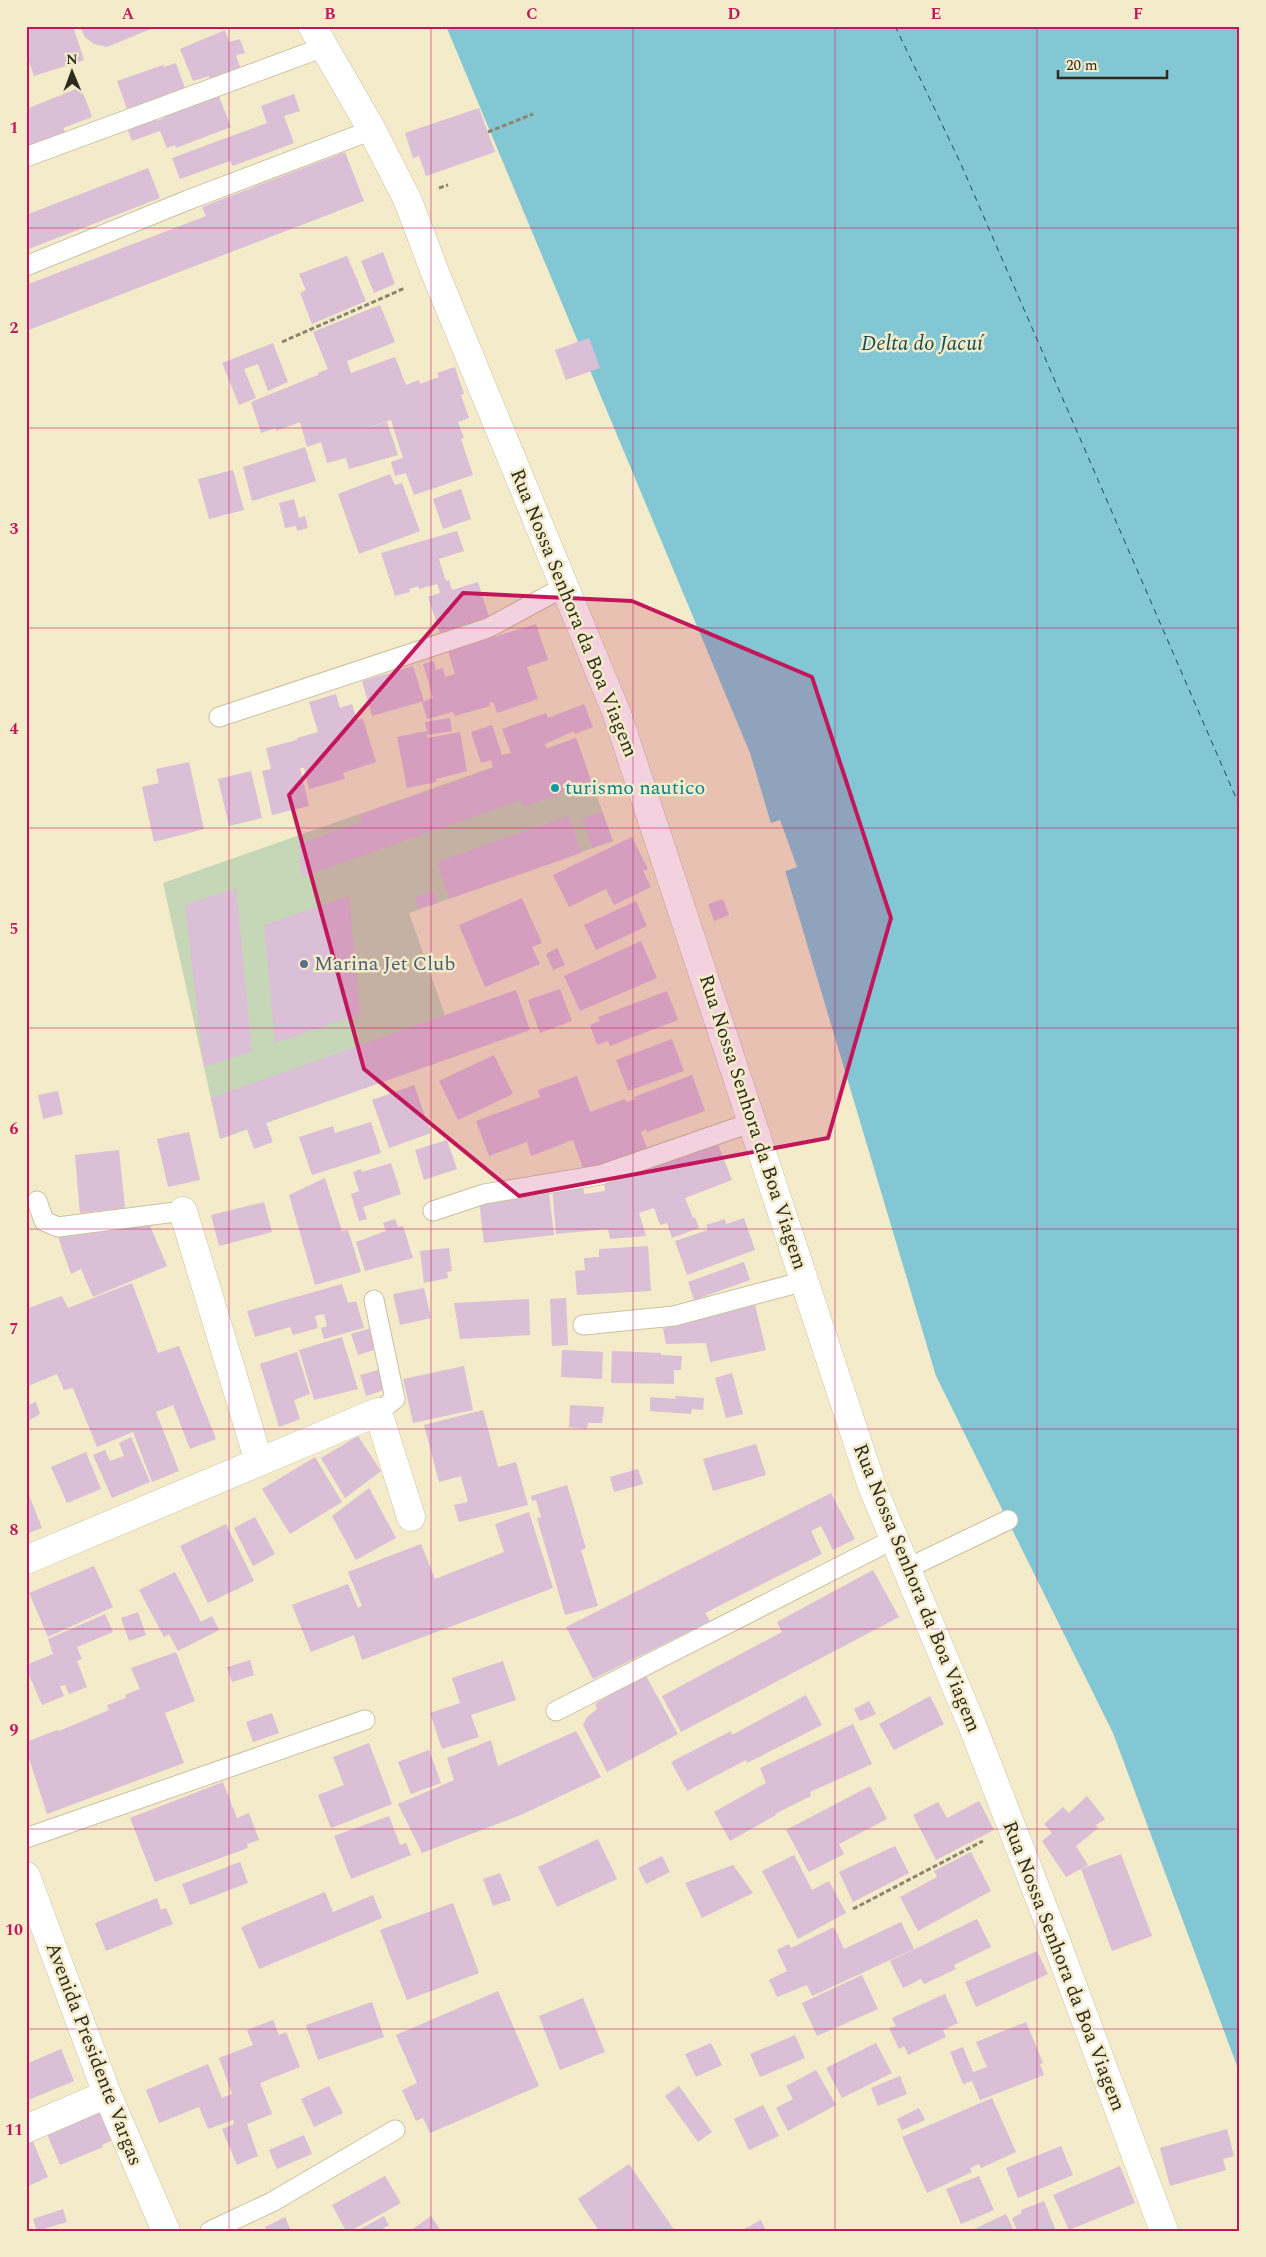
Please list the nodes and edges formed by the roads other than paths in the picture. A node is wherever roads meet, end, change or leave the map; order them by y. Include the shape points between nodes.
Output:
1 (318, 37) edge
2 (372, 130) junction
3 (26, 157) edge
4 (26, 266) edge
5 (564, 587) junction
6 (219, 718) dead end
7 (753, 1122) junction
8 (37, 1201) dead end
9 (184, 1211) joint
10 (433, 1211) dead end
11 (805, 1281) junction
12 (374, 1300) dead end
13 (583, 1325) dead end
14 (378, 1412) junction
15 (259, 1462) junction
16 (411, 1517) dead end
17 (1008, 1520) dead end
18 (894, 1539) junction
19 (26, 1560) edge
20 (906, 1569) junction
21 (556, 1711) dead end
22 (365, 1720) dead end
23 (26, 1838) edge
24 (26, 1876) edge
25 (107, 2094) junction
26 (26, 2129) edge
27 (395, 2130) dead end
28 (166, 2231) edge
29 (210, 2231) edge
30 (1164, 2231) edge

1 - 2 street, Rua Nossa Senhora da Boa Viagem
1 - 3 lane
2 - 4 lane
2 - 5 street, Rua Nossa Senhora da Boa Viagem via 408,201
5 - 6 lane via 488,628
5 - 7 street, Rua Nossa Senhora da Boa Viagem via 617,714
7 - 10 lane via 600,1175 484,1194
7 - 11 street, Rua Nossa Senhora da Boa Viagem
8 - 9 lane via 44,1221 58,1227
9 - 15 street
11 - 13 lane via 674,1316
11 - 18 street, Rua Nossa Senhora da Boa Viagem via 872,1486
12 - 14 lane via 395,1399
14 - 15 street
14 - 16 street
15 - 19 street
17 - 20 lane
18 - 20 street, Rua Nossa Senhora da Boa Viagem
18 - 21 lane
20 - 30 street, Rua Nossa Senhora da Boa Viagem via 1012,1826
22 - 23 lane
24 - 25 street, Avenida Presidente Vargas
25 - 26 street
25 - 28 street, Avenida Presidente Vargas
27 - 29 lane via 272,2202

